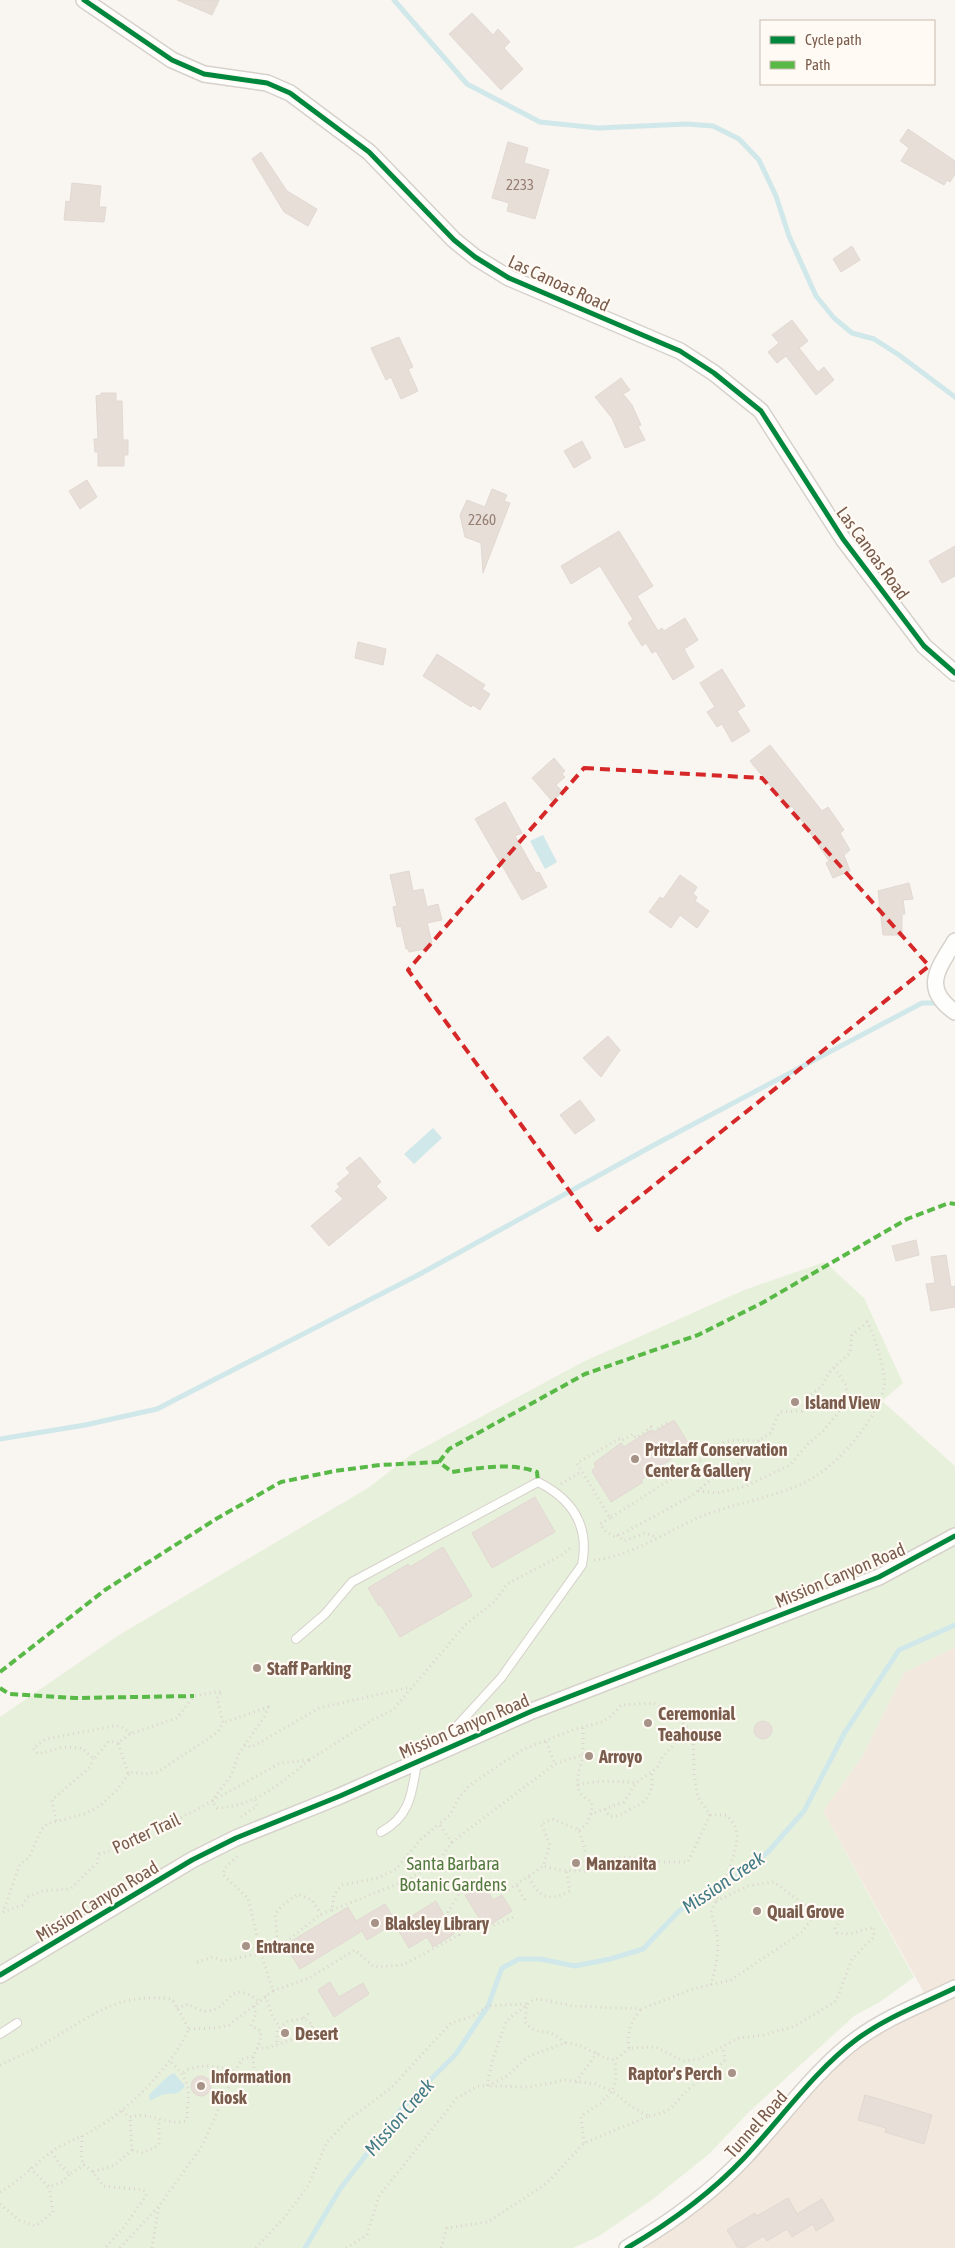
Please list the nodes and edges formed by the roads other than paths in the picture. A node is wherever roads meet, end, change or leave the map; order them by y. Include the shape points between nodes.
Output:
1 (84, 0) edge
2 (955, 673) edge
3 (955, 941) edge
4 (955, 1012) edge
5 (955, 1536) edge
6 (296, 1639) dead end
7 (450, 1747) junction
8 (417, 1761) junction
9 (381, 1832) dead end
10 (0, 1975) edge
11 (955, 1988) edge
12 (17, 2023) dead end
13 (0, 2034) edge
14 (626, 2248) edge

1 - 2 street, Las Canoas Road via 172,60 204,74 268,83 290,93 369,152 475,258 509,278 680,351 714,373 761,410 842,539 924,646
3 - 4 street via 936,975 935,990 941,1003
5 - 7 street, Mission Canyon Road via 879,1577 532,1711
6 - 7 lane via 325,1614 352,1582 538,1482 557,1492 578,1517 586,1546 583,1561 501,1678 458,1725
7 - 8 street, Mission Canyon Road
8 - 9 lane via 410,1801 395,1824
8 - 10 street, Mission Canyon Road via 192,1860
11 - 14 street, Tunnel Road via 898,2014 856,2040 821,2073 730,2172
12 - 13 lane

